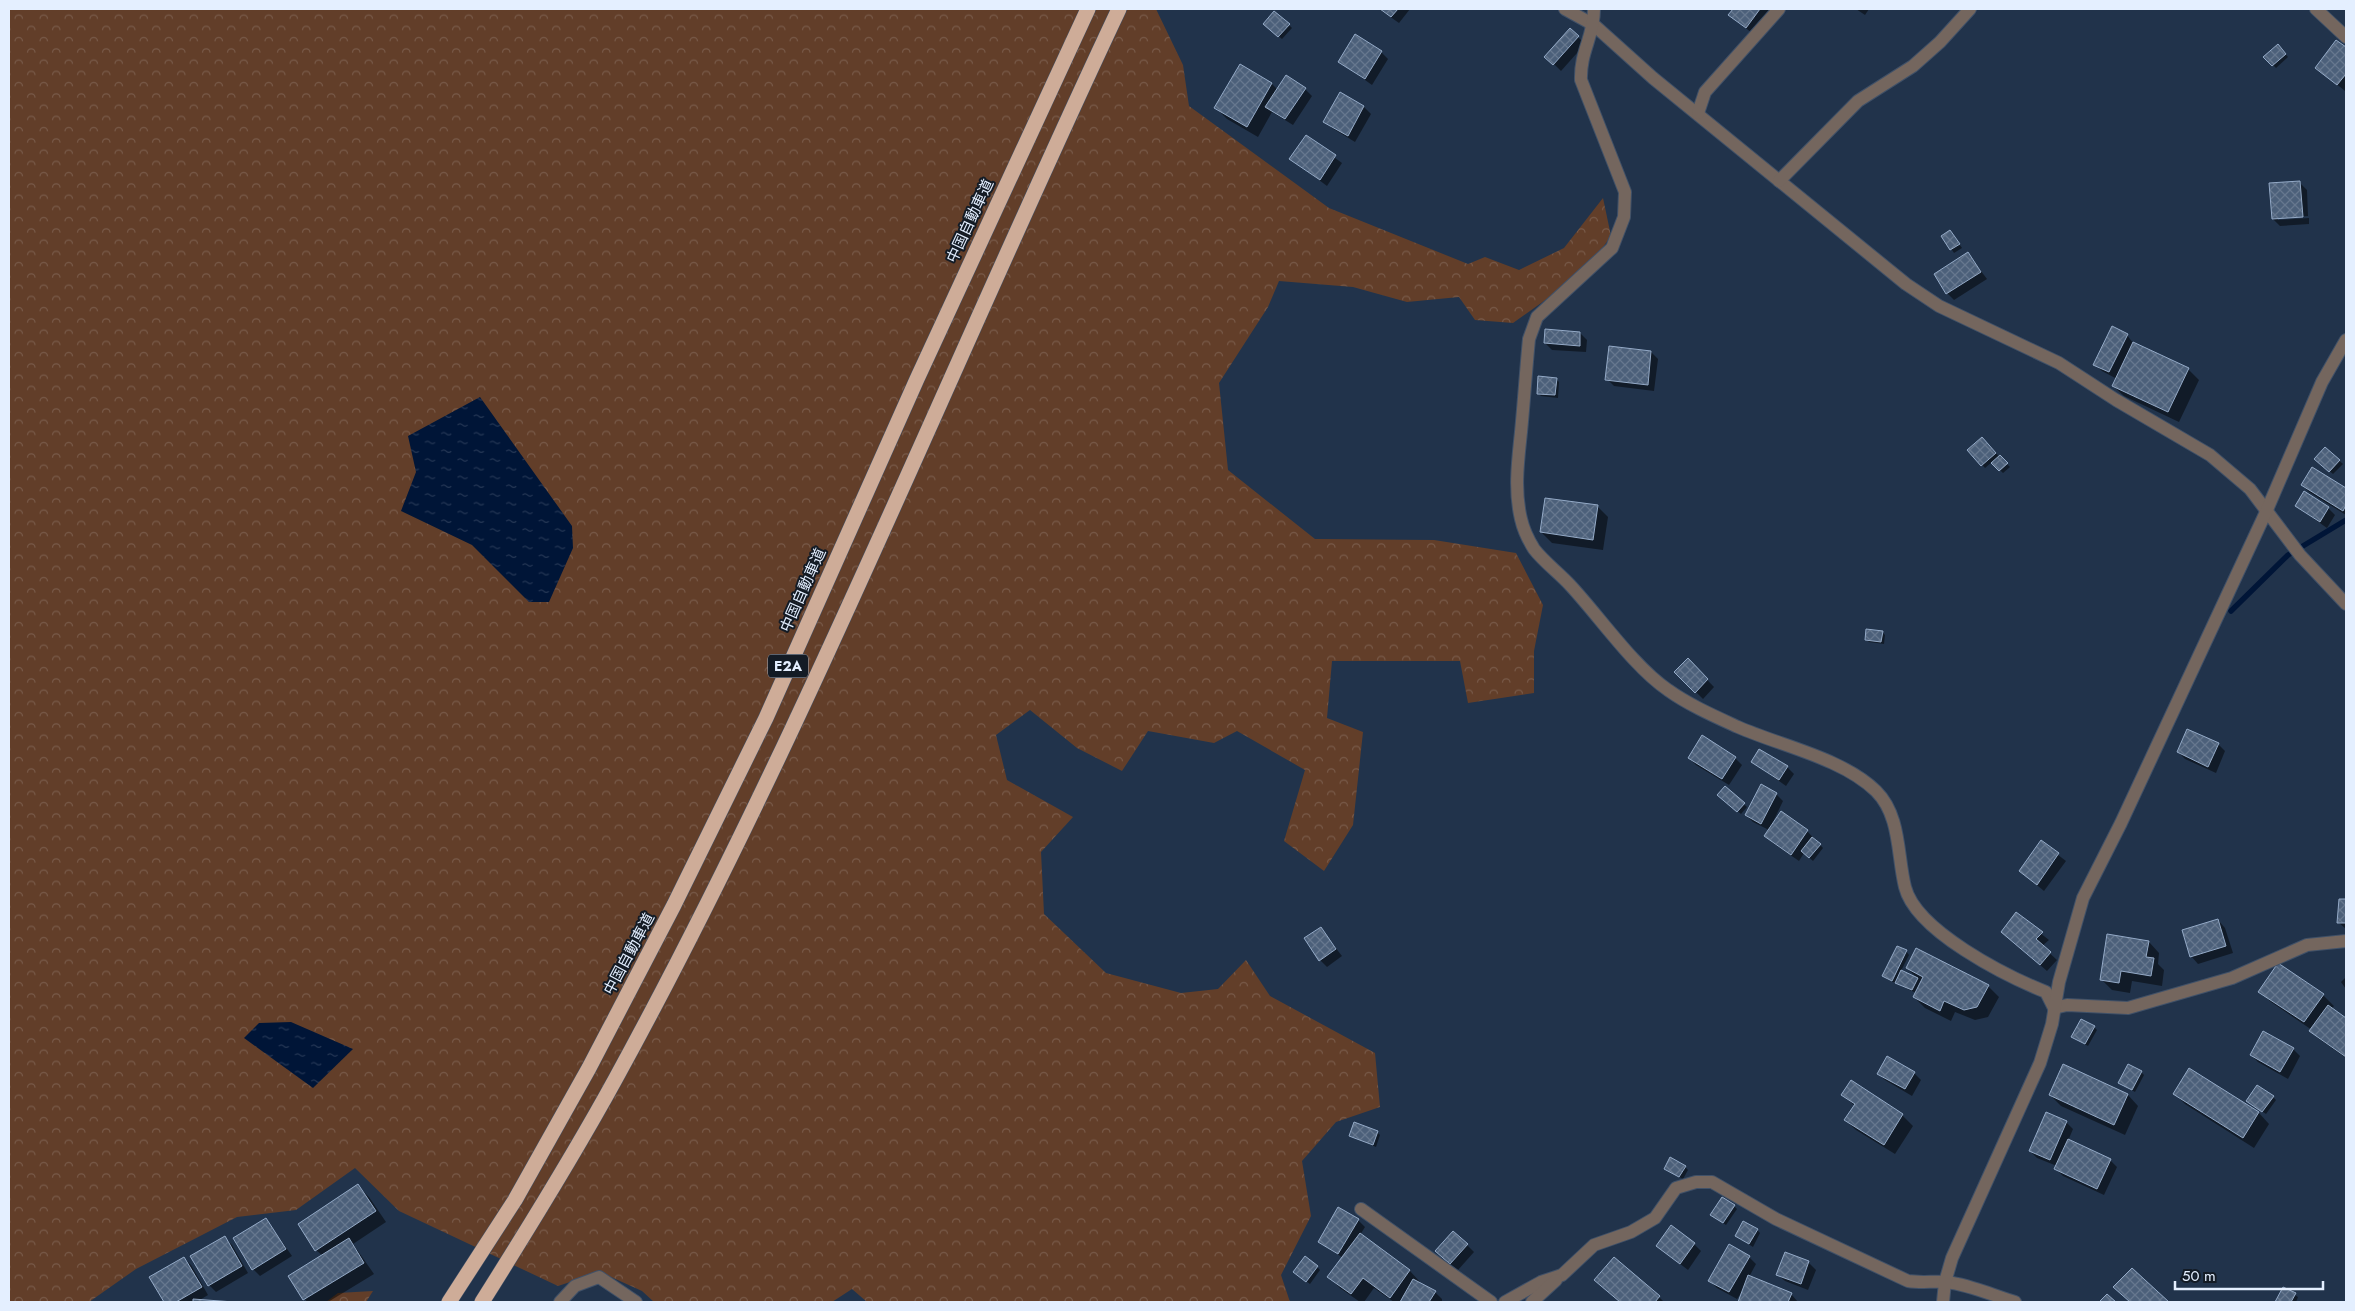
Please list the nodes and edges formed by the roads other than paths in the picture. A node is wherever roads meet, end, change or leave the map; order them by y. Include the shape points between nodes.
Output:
1 (1088, 9) edge
2 (1119, 9) edge
3 (1566, 9) edge
4 (1594, 9) edge
5 (1779, 9) edge
6 (1970, 9) edge
7 (2316, 9) edge
8 (1594, 25) junction
9 (2346, 37) edge
10 (1698, 113) junction
11 (1779, 181) junction
12 (2346, 340) edge
13 (2266, 512) junction
14 (2346, 604) edge
15 (2346, 941) edge
16 (2054, 1008) junction
17 (1361, 1209) dead end
18 (1562, 1275) junction
19 (1945, 1282) junction
20 (449, 1302) edge
21 (482, 1302) edge
22 (560, 1302) edge
23 (636, 1302) edge
24 (1491, 1302) edge
25 (1505, 1302) edge
26 (1532, 1302) edge
27 (1943, 1302) edge
28 (2015, 1302) edge

1 - 20 highway, 中国自動車道 / E2A via 917,379 766,718 674,906 515,1200
2 - 21 highway, E2A via 1045,165 789,737 616,1078 539,1212
3 - 8 street
4 - 8 street
5 - 10 street via 1705,92
6 - 11 street via 1913,66 1858,101
7 - 9 street
8 - 10 street
8 - 16 street via 1580,64 1581,80 1625,192 1624,217 1612,248 1537,317 1529,339 1516,490 1525,531 1534,548 1667,690 1738,727 1841,768 1877,792 1895,824 1906,889 1914,908 1927,922 1972,955 2018,981 2046,992
10 - 11 street
11 - 13 street via 1906,284 1939,306 2059,363 2210,455 2250,489
12 - 13 street via 2322,382
13 - 14 street via 2300,555
13 - 16 street via 2083,898
15 - 16 street via 2307,945 2232,978 2128,1008 2067,1005
16 - 19 street via 2040,1063 1952,1258
17 - 24 street
18 - 19 street via 1594,1245 1631,1232 1655,1218 1676,1188 1696,1182 1712,1182 1776,1219 1908,1281 1922,1284
18 - 25 street via 1541,1282
18 - 26 street
19 - 27 street
19 - 28 street
22 - 23 street via 575,1286 599,1277

